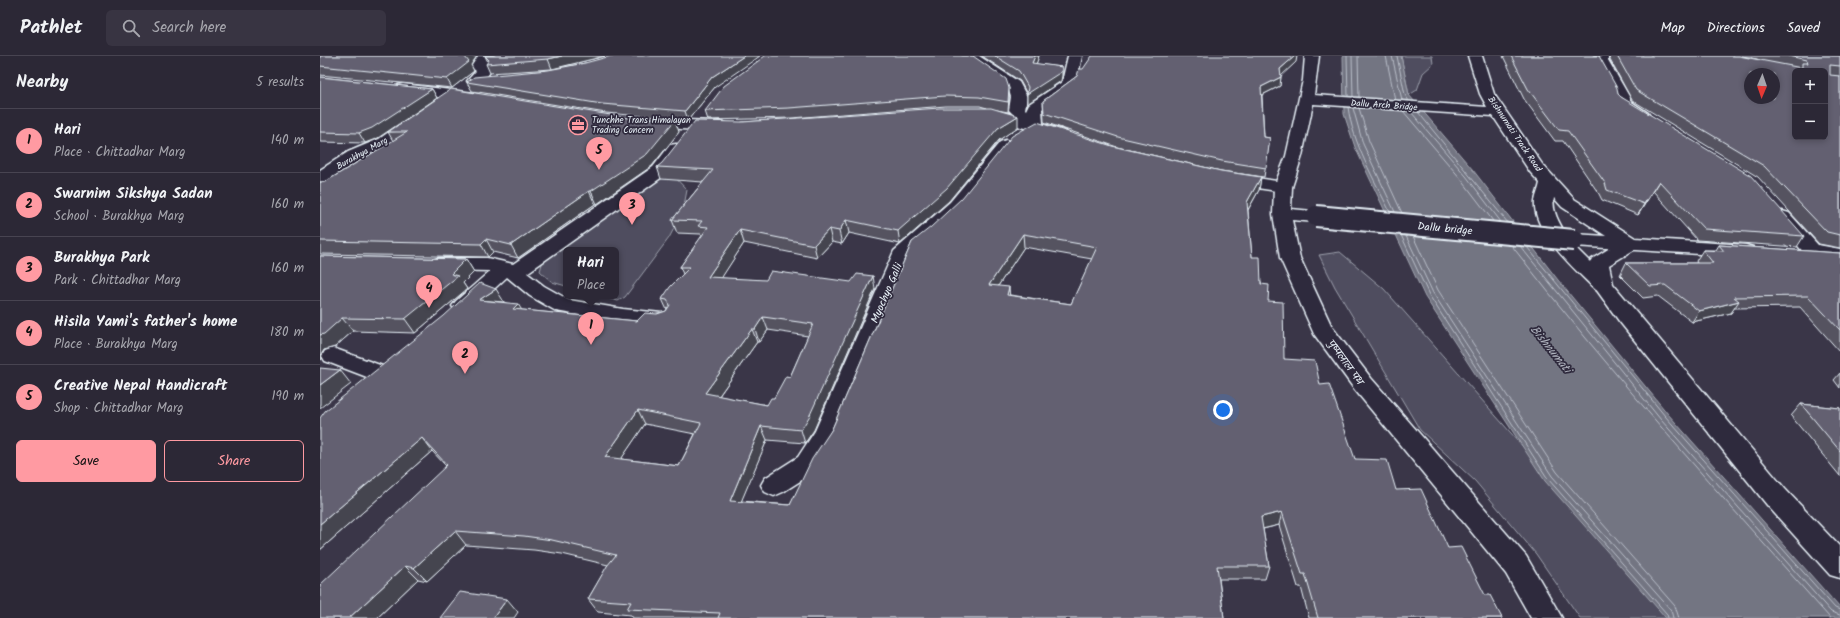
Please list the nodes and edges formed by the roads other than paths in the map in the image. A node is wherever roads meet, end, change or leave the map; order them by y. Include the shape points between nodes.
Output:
1 (487, 56) edge
2 (970, 56) edge
3 (1075, 56) edge
4 (1312, 56) edge
5 (1475, 56) edge
6 (1601, 56) edge
7 (495, 79) edge
8 (474, 81) junction
9 (388, 86) edge
10 (453, 95) junction
11 (490, 100) edge
12 (1313, 100) junction
13 (707, 110) edge
14 (1498, 112) junction
15 (978, 113) edge
16 (634, 123) edge
17 (1653, 123) edge
18 (694, 126) junction
19 (1035, 126) junction
20 (738, 127) edge
21 (1077, 140) edge
22 (1213, 176) edge
23 (320, 177) edge
24 (1549, 183) junction
25 (1283, 188) junction
26 (1771, 204) edge
27 (1282, 214) junction
28 (1630, 244) junction
29 (1762, 252) edge
30 (1793, 254) edge
31 (1840, 256) edge
32 (419, 263) edge
33 (510, 270) junction
34 (1604, 285) junction
35 (450, 318) edge
36 (663, 319) edge
37 (333, 356) dead end
38 (397, 360) edge
39 (774, 485) dead end
40 (1840, 566) edge
41 (1547, 618) edge

1 - 8 street via 478,66 485,69
2 - 19 street via 1014,84 1019,97 1017,110
3 - 19 street via 1069,84 1034,107
4 - 12 street, पुष्पलाल पथ
5 - 14 street, Bishnumati Track Road via 1485,88
6 - 17 street via 1622,98 1622,103
7 - 8 street, Burakhya Marg
8 - 10 street, Burakhya Marg
9 - 10 street via 432,90
10 - 11 street
10 - 23 street, Burakhya Marg via 385,142 354,156
12 - 14 street, Dallu Arch Bridge
12 - 25 street, पुष्पलाल पथ
13 - 18 street
14 - 24 street, Bishnumati Track Road
15 - 19 street via 993,113
16 - 18 street
18 - 20 street
18 - 33 street via 659,171
19 - 21 street
19 - 39 street, Myochyo Galli via 1006,144 956,206 904,252 826,435 808,464
22 - 25 street
24 - 28 street, Bishnumati Track Road via 1568,203
24 - 34 street via 1544,202 1548,219 1562,245
25 - 27 street, पुष्पलाल पथ
26 - 31 street via 1812,250
27 - 28 street, Dallu bridge, bridge
27 - 41 street, पुष्पलाल पथ via 1290,258 1322,329 1362,384 1516,565
28 - 29 street, Dallu bridge
28 - 34 street via 1599,263
30 - 31 street
32 - 33 street via 487,264
33 - 35 street
33 - 36 street via 537,291 564,306 623,316
34 - 40 street via 1776,497
37 - 38 street via 372,380

